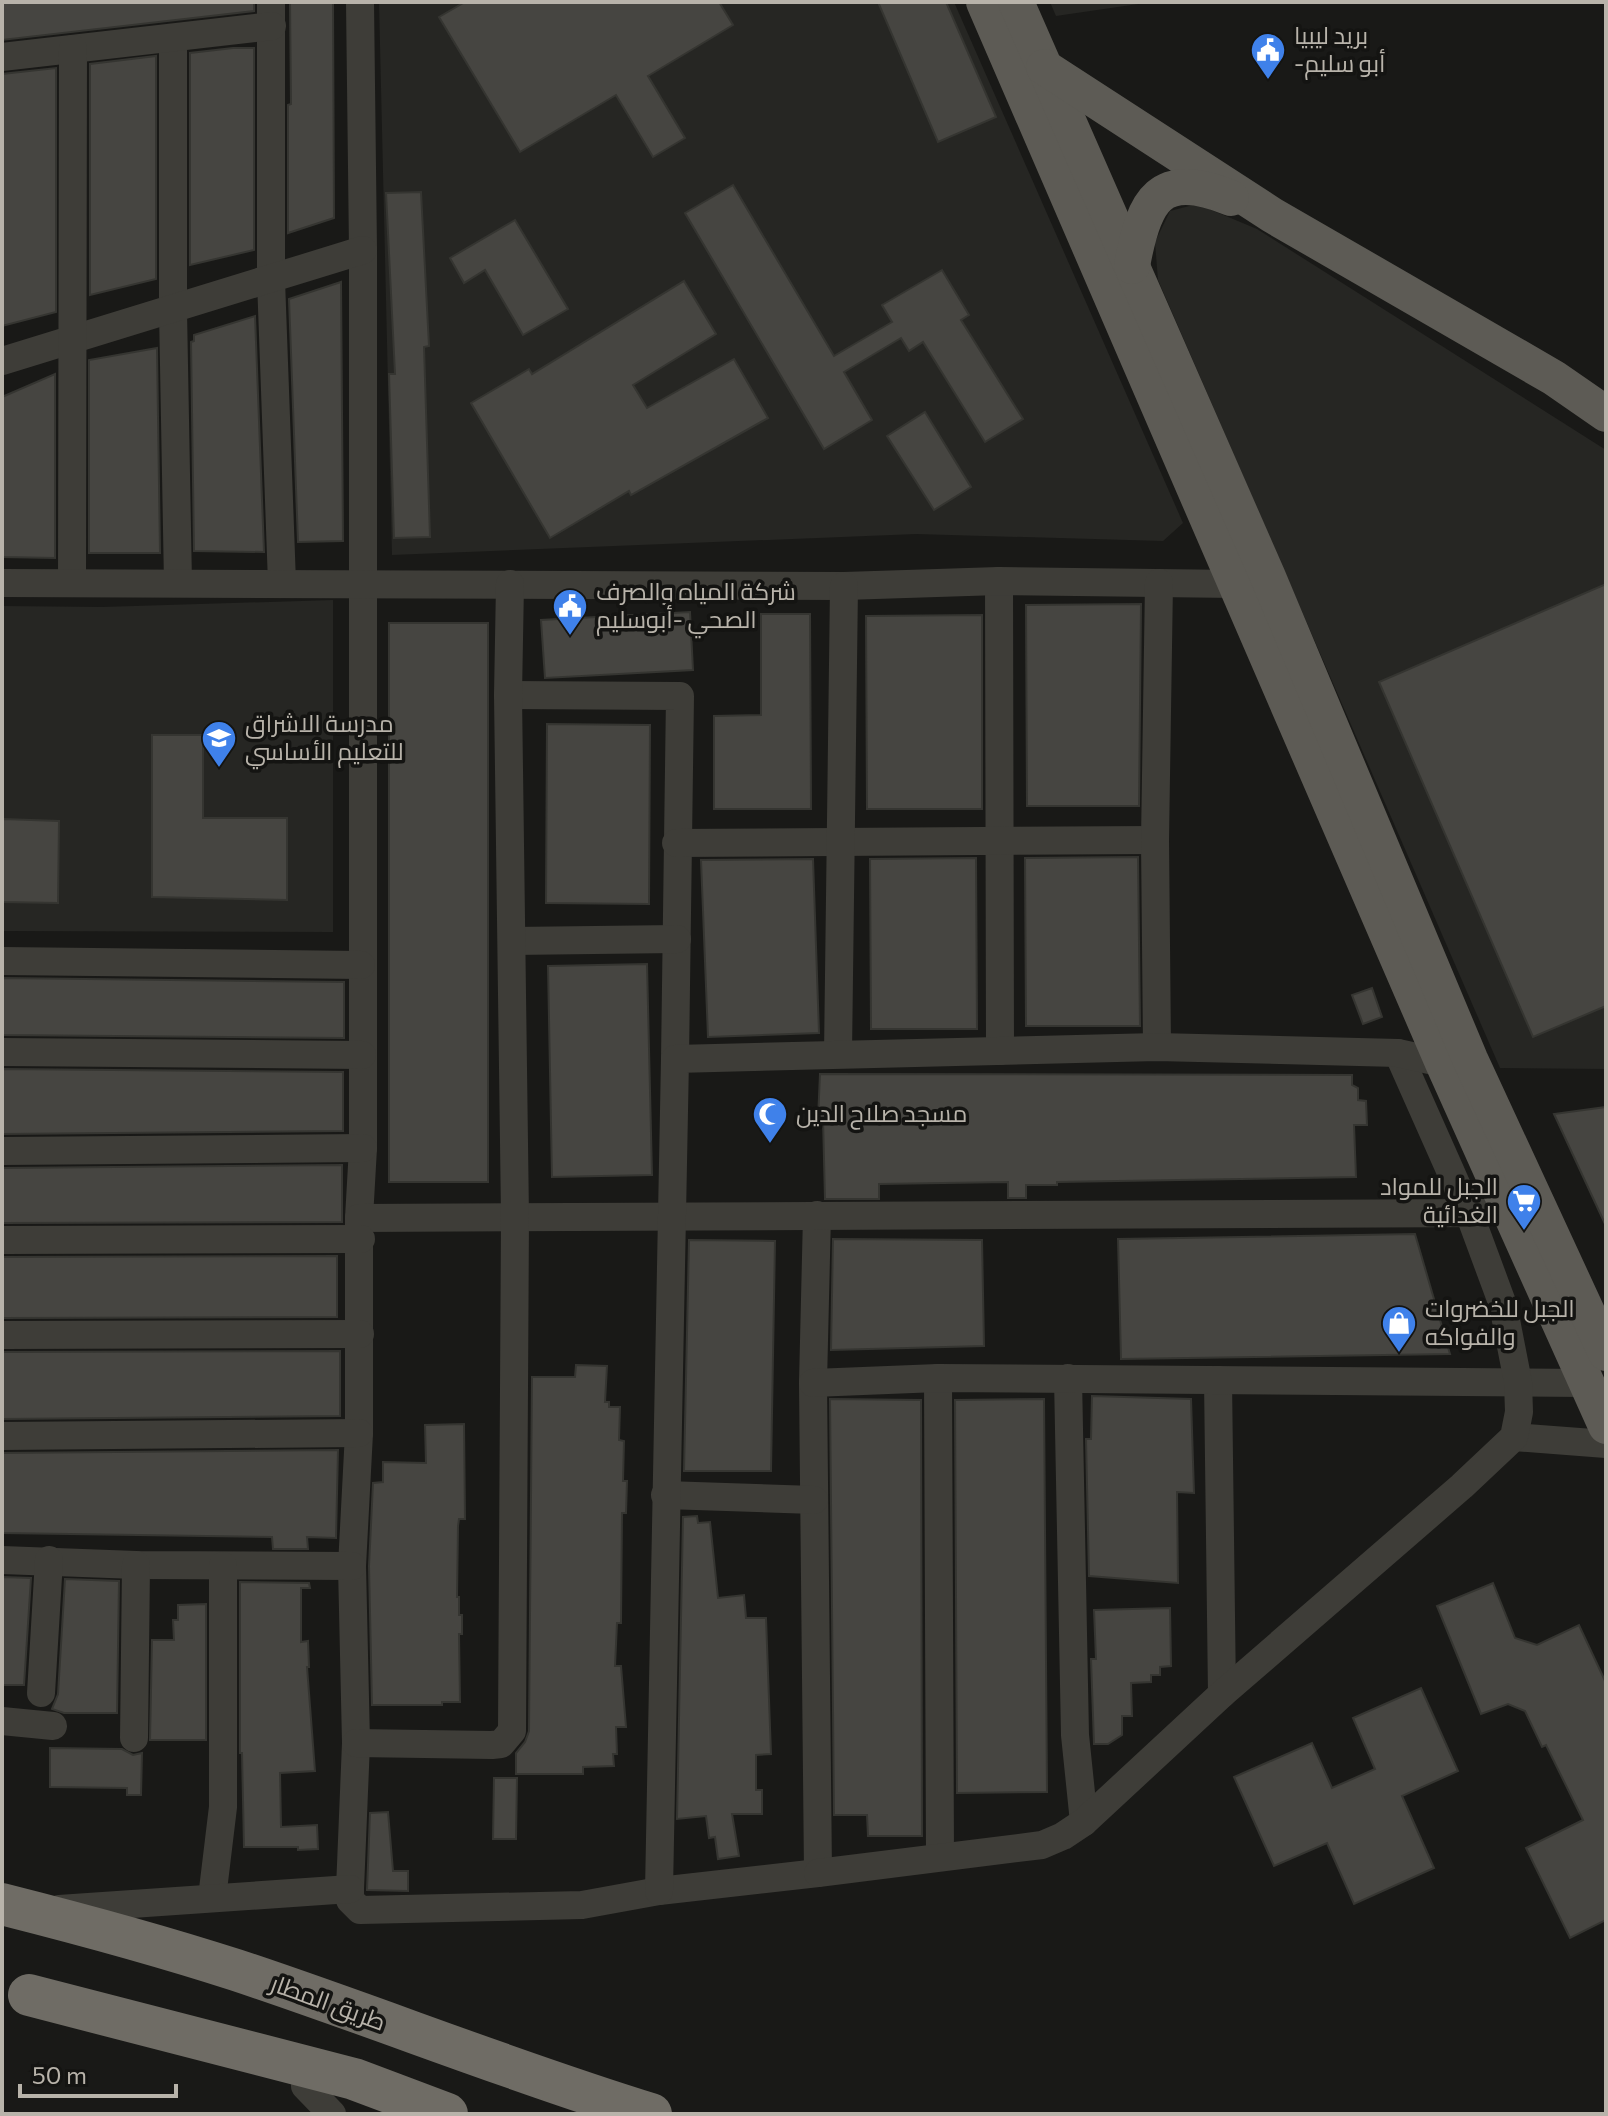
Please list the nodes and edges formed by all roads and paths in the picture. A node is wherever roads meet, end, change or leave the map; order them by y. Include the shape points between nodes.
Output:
1 (360, 2) edge
2 (984, 2) edge
3 (1016, 2) edge
4 (271, 14) edge
5 (173, 38) junction
6 (73, 49) junction
7 (2, 57) edge
8 (1044, 67) junction
9 (1272, 215) junction
10 (363, 250) junction
11 (1132, 266) junction
12 (271, 280) junction
13 (173, 311) junction
14 (74, 337) junction
15 (2, 361) edge
16 (1606, 414) edge
17 (72, 581) junction
18 (999, 581) junction
19 (2, 583) edge
20 (178, 583) junction
21 (282, 583) junction
22 (364, 583) junction
23 (1159, 583) junction
24 (510, 584) junction
25 (1236, 584) junction
26 (844, 586) junction
27 (508, 695) junction
28 (1001, 840) junction
29 (1155, 840) junction
30 (841, 842) junction
31 (676, 843) junction
32 (677, 939) junction
33 (512, 941) junction
34 (2, 961) edge
35 (361, 965) junction
36 (1157, 1047) junction
37 (1000, 1051) junction
38 (2, 1052) edge
39 (1398, 1053) junction
40 (838, 1054) junction
41 (362, 1055) junction
42 (675, 1059) junction
43 (1456, 1061) junction
44 (363, 1148) junction
45 (2, 1151) edge
46 (1469, 1213) junction
47 (1509, 1213) junction
48 (817, 1215) junction
49 (672, 1216) junction
50 (515, 1217) junction
51 (360, 1228) junction
52 (2, 1240) edge
53 (360, 1334) junction
54 (2, 1335) edge
55 (1606, 1353) edge
56 (938, 1378) junction
57 (1068, 1378) junction
58 (1218, 1380) junction
59 (1518, 1382) junction
60 (813, 1383) junction
61 (1586, 1383) junction
62 (1606, 1426) edge
63 (359, 1433) junction
64 (2, 1436) edge
65 (1514, 1437) junction
66 (1606, 1444) edge
67 (665, 1495) junction
68 (814, 1500) junction
69 (2, 1560) edge
70 (49, 1560) junction
71 (136, 1565) junction
72 (223, 1566) junction
73 (352, 1566) junction
74 (41, 1693) dead end
75 (1222, 1694) junction
76 (2, 1721) edge
77 (53, 1726) dead end
78 (134, 1738) dead end
79 (356, 1743) junction
80 (1084, 1822) junction
81 (940, 1857) junction
82 (818, 1873) junction
83 (350, 1889) junction
84 (659, 1891) junction
85 (212, 1898) junction
86 (16, 1908) edge
87 (15, 1991) edge
88 (572, 2090) junction
89 (319, 2100) edge
90 (393, 2114) edge
91 (447, 2114) edge
92 (630, 2114) edge
93 (651, 2114) edge

1 - 10 street
2 - 25 main road
3 - 8 main road
4 - 5 street
4 - 12 street
5 - 6 street
5 - 13 street
6 - 7 street
6 - 14 street
8 - 9 main road
8 - 11 main road
9 - 11 main road via 1204,187 1177,186 1147,209
9 - 16 main road via 1554,378
10 - 12 street
10 - 22 street
11 - 43 main road via 1268,577
12 - 13 street
12 - 21 street
13 - 14 street
13 - 20 street
14 - 15 street
14 - 17 street
17 - 19 street
17 - 20 street
18 - 23 street
18 - 26 street
18 - 28 street
20 - 21 street
21 - 22 street
22 - 24 street
22 - 35 street
23 - 25 street
23 - 29 street
24 - 26 street
24 - 27 street
25 - 43 main road
26 - 30 street
27 - 31 street via 680,696
27 - 33 street
28 - 29 street
28 - 30 street
28 - 37 street
29 - 36 street
30 - 31 street
30 - 40 street
31 - 32 street
32 - 33 street
32 - 42 street
33 - 50 street
34 - 35 street
35 - 41 street
36 - 37 street
36 - 39 street
37 - 40 street
38 - 41 street
39 - 43 street
39 - 46 street
40 - 42 street
41 - 44 street
42 - 49 street
43 - 47 main road
43 - 55 main road
44 - 45 street
44 - 51 street
46 - 47 street
46 - 48 street
46 - 59 street via 1503,1305
47 - 61 main road
48 - 49 street
48 - 60 street
49 - 50 street
49 - 67 street
50 - 51 street
50 - 79 street via 512,1731 501,1744 492,1745
51 - 52 street
51 - 53 street
53 - 54 street
53 - 63 street
56 - 57 street
56 - 60 street
56 - 81 street
57 - 58 street
57 - 80 street via 1075,1735
58 - 59 street
58 - 75 street
59 - 61 street
59 - 65 street
60 - 68 street
61 - 62 main road
63 - 64 street
63 - 73 street
65 - 66 street
65 - 75 street
67 - 68 street
67 - 84 street
68 - 82 street
69 - 70 street
70 - 71 street
70 - 74 street
71 - 72 street
71 - 78 street
72 - 73 street
72 - 85 street via 223,1807
73 - 79 street
75 - 80 street
76 - 77 street
79 - 83 street
80 - 81 street via 1042,1845
81 - 82 street
82 - 84 street
83 - 84 street via 350,1900 360,1910 582,1905
83 - 85 street
85 - 86 street
86 - 88 highway, طريق المطار via 239,1971
87 - 89 highway
87 - 91 highway via 354,2079
88 - 92 highway
88 - 93 highway, طريق المطار
89 - 90 highway

